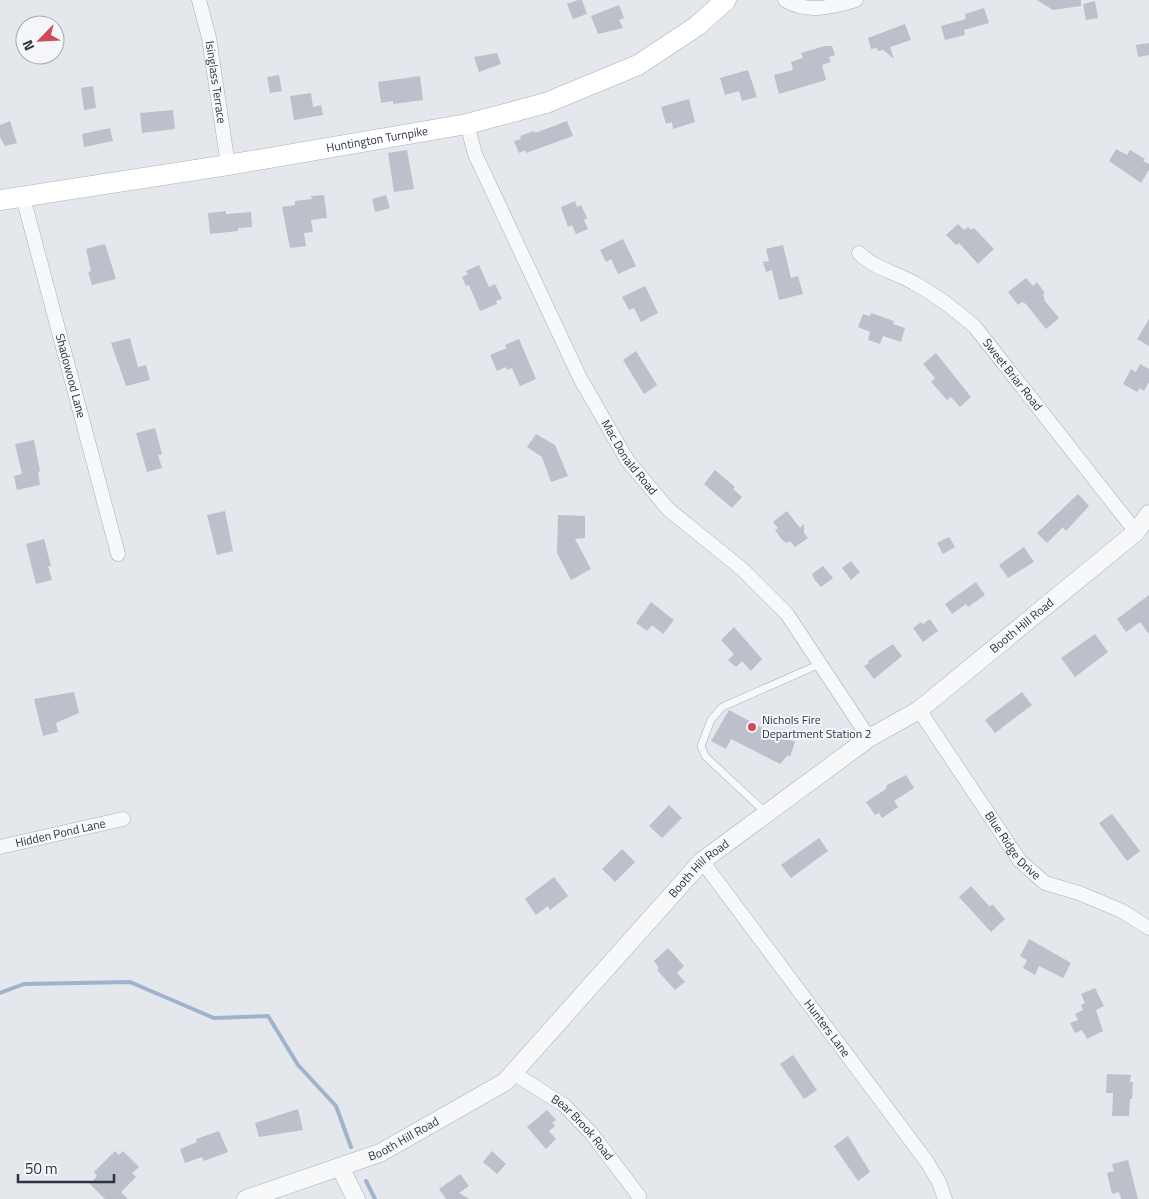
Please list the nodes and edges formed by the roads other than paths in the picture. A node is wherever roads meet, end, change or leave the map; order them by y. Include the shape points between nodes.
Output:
1 (199, 0) edge
2 (726, 0) edge
3 (785, 0) edge
4 (856, 0) edge
5 (466, 124) junction
6 (228, 165) junction
7 (23, 197) junction
8 (0, 200) edge
9 (859, 253) dead end
10 (1145, 523) edge
11 (118, 554) dead end
12 (820, 664) junction
13 (919, 710) junction
14 (868, 738) junction
15 (766, 813) junction
16 (123, 819) dead end
17 (0, 847) edge
18 (702, 860) junction
19 (1149, 928) edge
20 (513, 1073) junction
21 (340, 1167) junction
22 (639, 1196) dead end
23 (246, 1199) edge
24 (356, 1199) edge
25 (945, 1199) edge

1 - 6 street, Isinglass Terrace via 209,38
2 - 5 main road, Huntington Turnpike via 690,31 638,65 546,102
3 - 4 street via 793,5 818,9
5 - 6 main road, Huntington Turnpike
5 - 12 street, Mac Donald Road via 475,154 580,378 624,454 668,509 742,569 788,614
6 - 7 main road, Huntington Turnpike
7 - 8 main road, Huntington Turnpike
7 - 11 street, Shadowood Lane
9 - 10 street, Sweet Briar Road via 869,264 914,283 975,327
10 - 13 street, Booth Hill Road
12 - 14 street, Mac Donald Road
12 - 15 lane via 722,707 712,720 701,746 705,756
13 - 14 street, Booth Hill Road
13 - 19 street, Blue Ridge Drive via 1020,861 1045,883 1122,911
14 - 15 street, Booth Hill Road
15 - 18 street, Booth Hill Road
16 - 17 street, Hidden Pond Lane
18 - 20 street, Booth Hill Road
18 - 25 street, Hunters Lane via 927,1162 940,1182
20 - 21 street, Booth Hill Road via 505,1082 380,1153
20 - 22 street, Bear Brook Road via 564,1105 591,1133
21 - 23 street, Booth Hill Road
21 - 24 street

